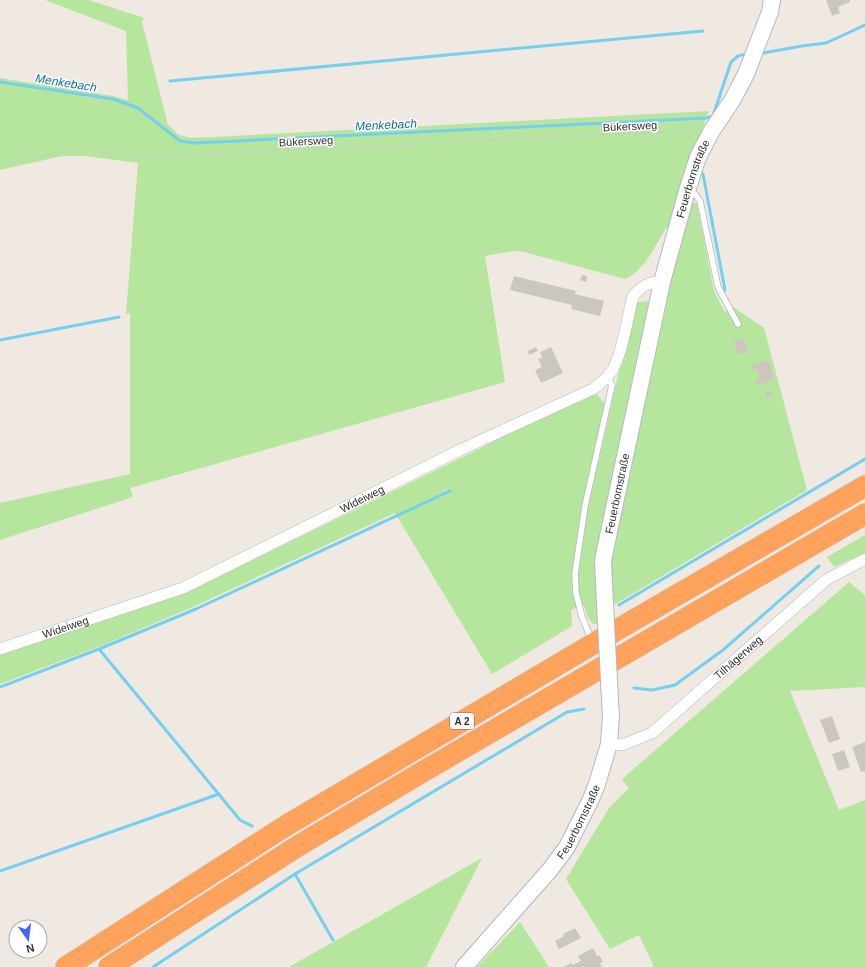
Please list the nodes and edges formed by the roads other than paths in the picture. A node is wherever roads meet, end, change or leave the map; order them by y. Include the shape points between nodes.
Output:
1 (772, 0) edge
2 (687, 191) junction
3 (662, 282) junction
4 (738, 324) dead end
5 (607, 377) junction
6 (865, 486) edge
7 (865, 514) edge
8 (861, 561) edge
9 (865, 572) edge
10 (593, 644) junction
11 (0, 649) edge
12 (609, 744) junction
13 (66, 967) edge
14 (109, 967) edge
15 (464, 967) edge

1 - 2 street, Feuerbornstraße via 770,12 746,74 698,157
2 - 3 street, Feuerbornstraße
2 - 4 lane via 695,194 700,201 718,288
3 - 5 street, Wideiweg via 649,283 633,296 619,354
3 - 12 street, Feuerbornstraße, bridge via 603,560 611,715
5 - 10 lane via 612,384 585,506 575,574 576,593 582,617
5 - 11 street, Wideiweg via 593,388 460,450 183,588
6 - 10 highway, A 2
7 - 14 highway, A 2 via 391,790 298,846
8 - 9 street
8 - 12 street, Tilhägerweg via 826,580 652,733 622,745
10 - 13 highway, A 2 via 294,821
12 - 15 street, Feuerbornstraße via 591,799 567,847

